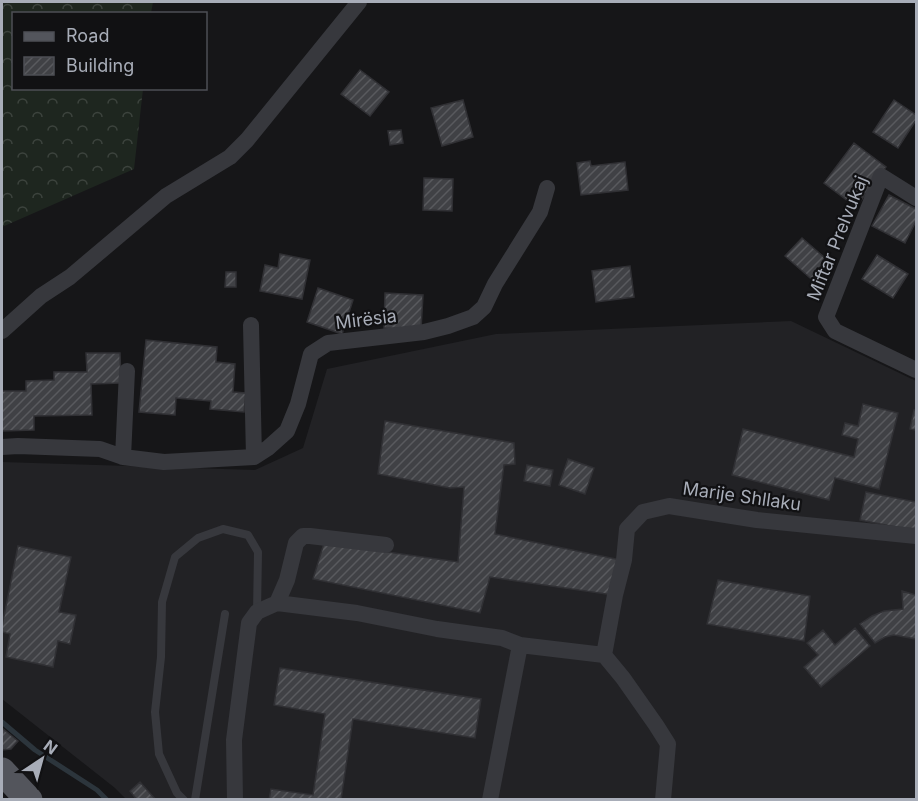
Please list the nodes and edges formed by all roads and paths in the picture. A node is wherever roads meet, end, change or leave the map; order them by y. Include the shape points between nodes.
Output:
1 (359, 2) edge
2 (547, 188) dead end
3 (916, 198) edge
4 (251, 325) dead end
5 (2, 331) edge
6 (128, 370) dead end
7 (916, 370) edge
8 (2, 447) edge
9 (123, 457) junction
10 (254, 457) junction
11 (916, 536) edge
12 (386, 545) dead end
13 (277, 603) junction
14 (258, 612) junction
15 (225, 614) dead end
16 (520, 645) junction
17 (604, 655) junction
18 (2, 771) edge
19 (29, 800) edge
20 (184, 800) edge
21 (195, 800) edge
22 (235, 800) edge
23 (490, 800) edge
24 (663, 800) edge

1 - 5 street via 230,157 166,196
2 - 10 street, Mirësia via 540,212 484,307 473,317 448,326 328,344 311,354 287,431
3 - 7 street, Miftar Prelvukaj via 880,176 826,317 835,331
4 - 10 street
6 - 9 street
8 - 9 street via 100,449
9 - 10 street via 164,462
11 - 17 street, Marije Shllaku via 757,520 669,506 643,512 627,530
12 - 13 street via 303,536 296,543
13 - 14 street
13 - 16 street via 357,612 502,638
14 - 20 lane via 258,552 248,535 223,528 198,538 175,558 162,602 155,712 159,754
14 - 22 street via 249,623 235,734
15 - 21 lane
16 - 17 street
16 - 23 street
17 - 24 street via 668,744
18 - 19 main road

